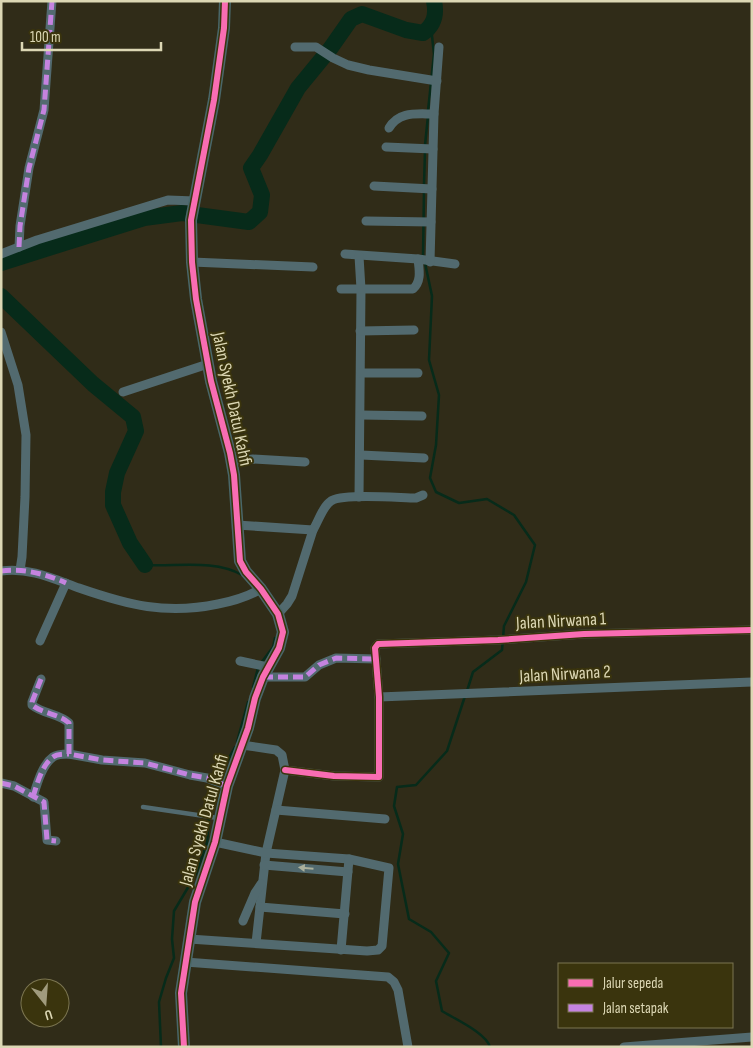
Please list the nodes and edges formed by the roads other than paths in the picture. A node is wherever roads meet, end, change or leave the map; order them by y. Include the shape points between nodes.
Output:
1 (52, 1) edge
2 (225, 1) edge
3 (295, 47) dead end
4 (439, 47) dead end
5 (432, 80) junction
6 (430, 114) junction
7 (389, 128) dead end
8 (386, 147) dead end
9 (426, 149) junction
10 (374, 186) dead end
11 (427, 188) junction
12 (195, 202) junction
13 (366, 221) dead end
14 (426, 222) junction
15 (19, 247) junction
16 (1, 254) edge
17 (345, 254) dead end
18 (359, 256) junction
19 (424, 261) junction
20 (192, 262) junction
21 (455, 264) dead end
22 (313, 267) dead end
23 (341, 289) dead end
24 (361, 289) junction
25 (414, 330) dead end
26 (360, 331) junction
27 (1, 332) edge
28 (208, 364) junction
29 (418, 372) dead end
30 (361, 373) junction
31 (124, 392) dead end
32 (360, 414) junction
33 (422, 416) dead end
34 (361, 455) junction
35 (424, 458) dead end
36 (232, 462) junction
37 (306, 462) dead end
38 (423, 495) dead end
39 (359, 497) junction
40 (237, 524) junction
41 (313, 530) junction
42 (20, 570) junction
43 (1, 571) edge
44 (66, 583) junction
45 (258, 591) junction
46 (278, 614) junction
47 (752, 630) edge
48 (40, 641) dead end
49 (376, 659) junction
50 (240, 661) dead end
51 (262, 669) junction
52 (41, 679) dead end
53 (752, 682) edge
54 (379, 697) junction
55 (242, 745) junction
56 (69, 754) junction
57 (285, 770) junction
58 (1, 783) edge
59 (220, 783) junction
60 (33, 797) junction
61 (143, 807) dead end
62 (276, 810) junction
63 (217, 818) junction
64 (385, 819) dead end
65 (56, 841) dead end
66 (215, 842) junction
67 (266, 853) junction
68 (350, 859) junction
69 (264, 865) junction
70 (348, 872) junction
71 (262, 882) junction
72 (260, 907) junction
73 (345, 914) junction
74 (244, 921) dead end
75 (189, 939) junction
76 (256, 943) junction
77 (342, 950) junction
78 (186, 962) junction
79 (752, 1037) edge
80 (693, 1044) edge
81 (714, 1044) edge
82 (664, 1045) edge
83 (184, 1047) edge
84 (408, 1047) edge
85 (624, 1047) edge

1 - 15 street via 44,110 29,168
2 - 12 street, Jalan Syekh Datul Kahfi via 215,91
3 - 5 street via 317,48 348,65
4 - 5 street
5 - 6 street
6 - 7 street via 401,116
6 - 9 street
8 - 9 street
9 - 11 street
10 - 11 street
11 - 14 street
12 - 15 street via 168,200
12 - 20 street, Jalan Syekh Datul Kahfi via 191,220
13 - 14 street
14 - 19 street
15 - 16 street
17 - 18 street
18 - 19 street
18 - 24 street
19 - 21 street
19 - 24 street via 414,289
20 - 22 street
20 - 28 street, Jalan Syekh Datul Kahfi
23 - 24 street
24 - 26 street
25 - 26 street
26 - 30 street
27 - 42 street via 18,385 26,435
28 - 31 street
28 - 36 street, Jalan Syekh Datul Kahfi
29 - 30 street
30 - 32 street
32 - 33 street
32 - 34 street
34 - 35 street
34 - 39 street
36 - 37 street via 252,459
36 - 40 street, Jalan Syekh Datul Kahfi
38 - 39 street via 416,498
39 - 41 street via 332,500
40 - 41 street
40 - 45 street, Jalan Syekh Datul Kahfi via 240,561
41 - 46 street via 292,596
42 - 43 street
42 - 44 street
44 - 45 street via 140,606 174,609 210,606
44 - 48 street
45 - 46 street, Jalan Syekh Datul Kahfi
46 - 51 street, Jalan Syekh Datul Kahfi via 284,632 282,640
47 - 49 street, Jalan Nirwana 1 via 378,644
49 - 51 street via 336,658 319,665 305,677
49 - 54 street
50 - 51 street
51 - 55 street, Jalan Syekh Datul Kahfi
52 - 56 street via 32,705 69,724
53 - 54 street, Jalan Nirwana 2
54 - 57 street via 379,777
55 - 57 street via 276,750 282,754
55 - 59 street, Jalan Syekh Datul Kahfi
56 - 59 street via 145,763
56 - 60 street via 59,754 47,764
57 - 62 street
58 - 60 street
59 - 63 street, Jalan Syekh Datul Kahfi
60 - 65 street via 44,803 47,840
61 - 63 lane
62 - 64 street
62 - 67 street
63 - 66 street, Jalan Syekh Datul Kahfi
66 - 67 street
66 - 75 street, Jalan Syekh Datul Kahfi via 195,902
67 - 68 street
67 - 69 street
68 - 70 street
68 - 77 street via 389,868 382,946 378,950
70 -> 69 street
69 - 71 street
70 - 73 street
71 - 72 street
71 - 74 street
72 - 73 street
72 - 76 street
73 - 77 street
75 - 76 street
75 - 78 street, Jalan Syekh Datul Kahfi
76 - 77 street
78 - 83 street, Jalan Syekh Datul Kahfi via 181,993
78 - 84 street via 388,977 398,990
79 - 81 street
80 - 81 street
80 - 82 street
82 - 85 street

